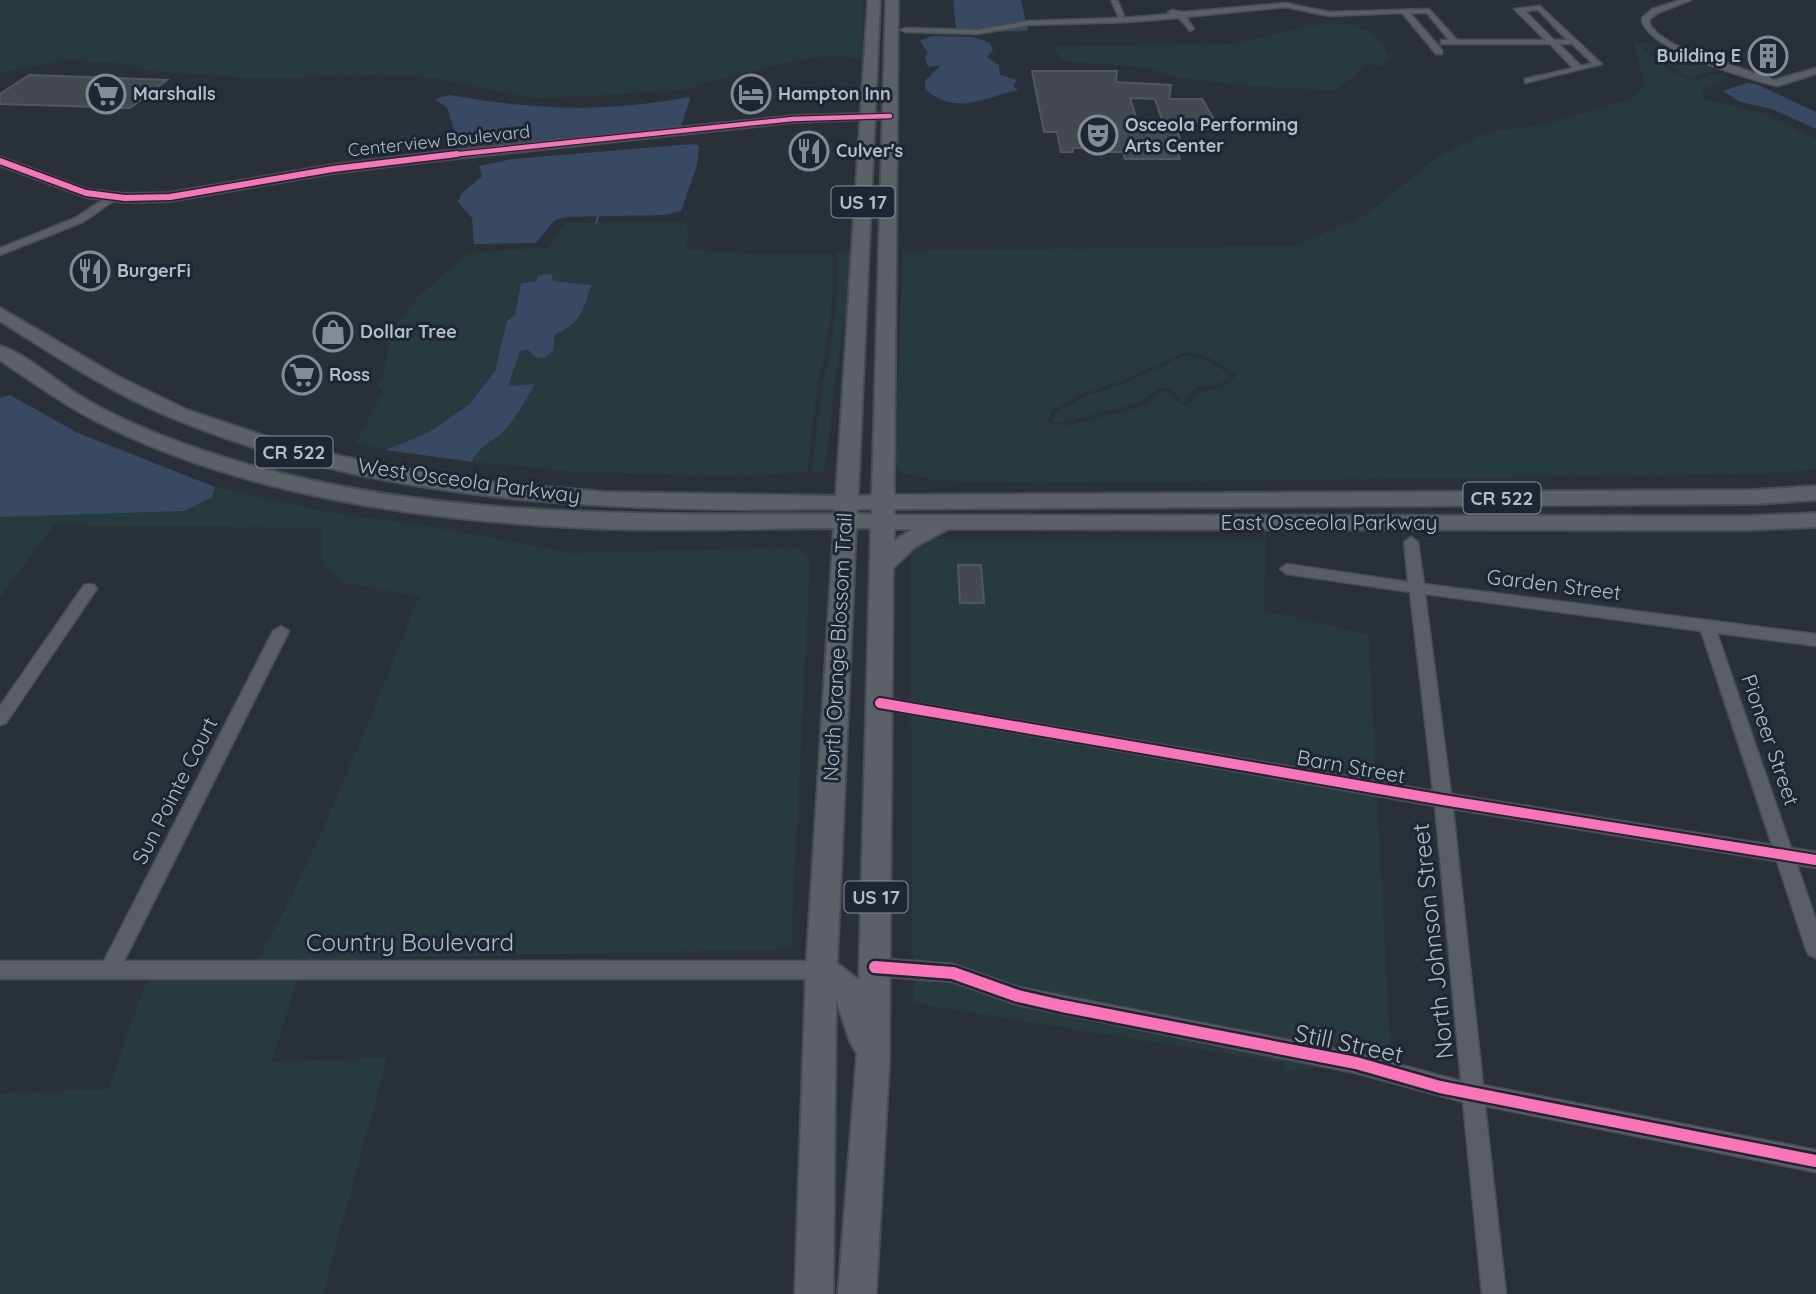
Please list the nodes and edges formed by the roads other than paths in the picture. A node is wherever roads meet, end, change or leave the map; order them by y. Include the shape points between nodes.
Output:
1 (874, 0) edge
2 (892, 0) edge
3 (1688, 0) edge
4 (1141, 9) dead end
5 (1404, 11) junction
6 (1180, 13) junction
7 (873, 19) junction
8 (1022, 21) junction
9 (892, 29) junction
10 (1190, 29) dead end
11 (1432, 42) junction
12 (1455, 42) junction
13 (1552, 42) junction
14 (1574, 42) junction
15 (1439, 52) dead end
16 (1579, 69) junction
17 (1816, 71) edge
18 (1528, 81) dead end
19 (868, 122) junction
20 (890, 122) junction
21 (0, 161) edge
22 (0, 172) edge
23 (109, 200) junction
24 (0, 252) edge
25 (0, 313) edge
26 (0, 352) edge
27 (848, 460) junction
28 (1816, 493) edge
29 (761, 501) junction
30 (845, 512) junction
31 (884, 512) junction
32 (1816, 520) edge
33 (959, 522) junction
34 (1411, 542) dead end
35 (882, 566) junction
36 (1287, 569) dead end
37 (1416, 587) junction
38 (89, 589) dead end
39 (1707, 625) junction
40 (281, 631) dead end
41 (1816, 640) edge
42 (880, 704) junction
43 (0, 719) edge
44 (1443, 800) junction
45 (1785, 855) junction
46 (1816, 860) edge
47 (1816, 948) edge
48 (875, 967) junction
49 (0, 970) edge
50 (821, 970) junction
51 (109, 971) junction
52 (873, 1066) junction
53 (1472, 1092) junction
54 (1816, 1161) edge
55 (814, 1294) edge
56 (857, 1294) edge
57 (1494, 1294) edge

1 - 7 main road, North Orange Blossom Trail / US 17
2 - 9 main road, North Orange Blossom Trail / US 17
3 - 17 street via 1655,11 1646,18 1646,25 1672,47 1778,83
4 - 6 street
5 - 6 street via 1329,14 1285,5
5 - 11 street
5 - 12 street via 1429,11
6 - 8 street
6 - 10 street
7 - 9 main road
7 - 19 main road, North Orange Blossom Trail / US 17
8 - 8 street via 981,28 905,30 977,32
9 - 20 main road, North Orange Blossom Trail / US 17
11 - 12 street
11 - 15 street
12 - 13 street
13 - 14 street
13 - 14 street via 1518,9 1540,8
13 - 16 street
14 - 16 street via 1598,64
16 - 18 street
19 - 20 street, Centerview Boulevard
19 - 23 street, Centerview Boulevard via 720,130 335,171 195,200
19 - 27 main road, North Orange Blossom Trail / US 17
20 - 31 main road, North Orange Blossom Trail / US 17
21 - 23 street, Centerview Boulevard
22 - 23 street, Centerview Boulevard via 65,198
23 - 24 street via 79,220
25 - 29 main road, West Osceola Parkway / CR 522 via 141,397 210,426 298,453 408,476 562,496
26 - 30 main road, West Osceola Parkway / CR 522 via 102,416 145,436 233,466 346,493 454,510 564,519
27 - 29 main road via 820,487
27 - 30 main road, North Orange Blossom Trail / US 17
28 - 31 main road, East Osceola Parkway / CR 522
29 - 30 main road, West Osceola Parkway / CR 522
30 - 31 main road, CR 522
30 - 50 main road, North Orange Blossom Trail / US 17
31 - 33 main road, East Osceola Parkway / CR 522
31 - 35 main road, North Orange Blossom Trail / US 17
32 - 33 main road, East Osceola Parkway / CR 522
33 - 35 main road via 913,537
34 - 37 street, North Johnson Street
35 - 42 main road, North Orange Blossom Trail / US 17
36 - 37 street, Garden Street
37 - 39 street, Garden Street
37 - 44 street, North Johnson Street
38 - 43 street
39 - 41 street, Garden Street
39 - 45 street, Pioneer Street
40 - 51 street, Sun Pointe Court
42 - 44 street, Barn Street
42 - 48 main road, North Orange Blossom Trail / US 17
44 - 45 street, Barn Street
44 - 53 street, North Johnson Street
45 - 46 street, Barn Street
45 - 47 street, Pioneer Street
48 - 52 main road, North Orange Blossom Trail / US 17
48 - 53 street, Still Street via 953,973 1018,996 1356,1063
49 - 51 street, Country Boulevard
50 - 51 street, Country Boulevard
50 - 52 main road via 839,977 851,993
50 - 55 main road, North Orange Blossom Trail / US 17
52 - 56 main road, North Orange Blossom Trail / US 17
53 - 54 street, Still Street
53 - 57 street, North Johnson Street

